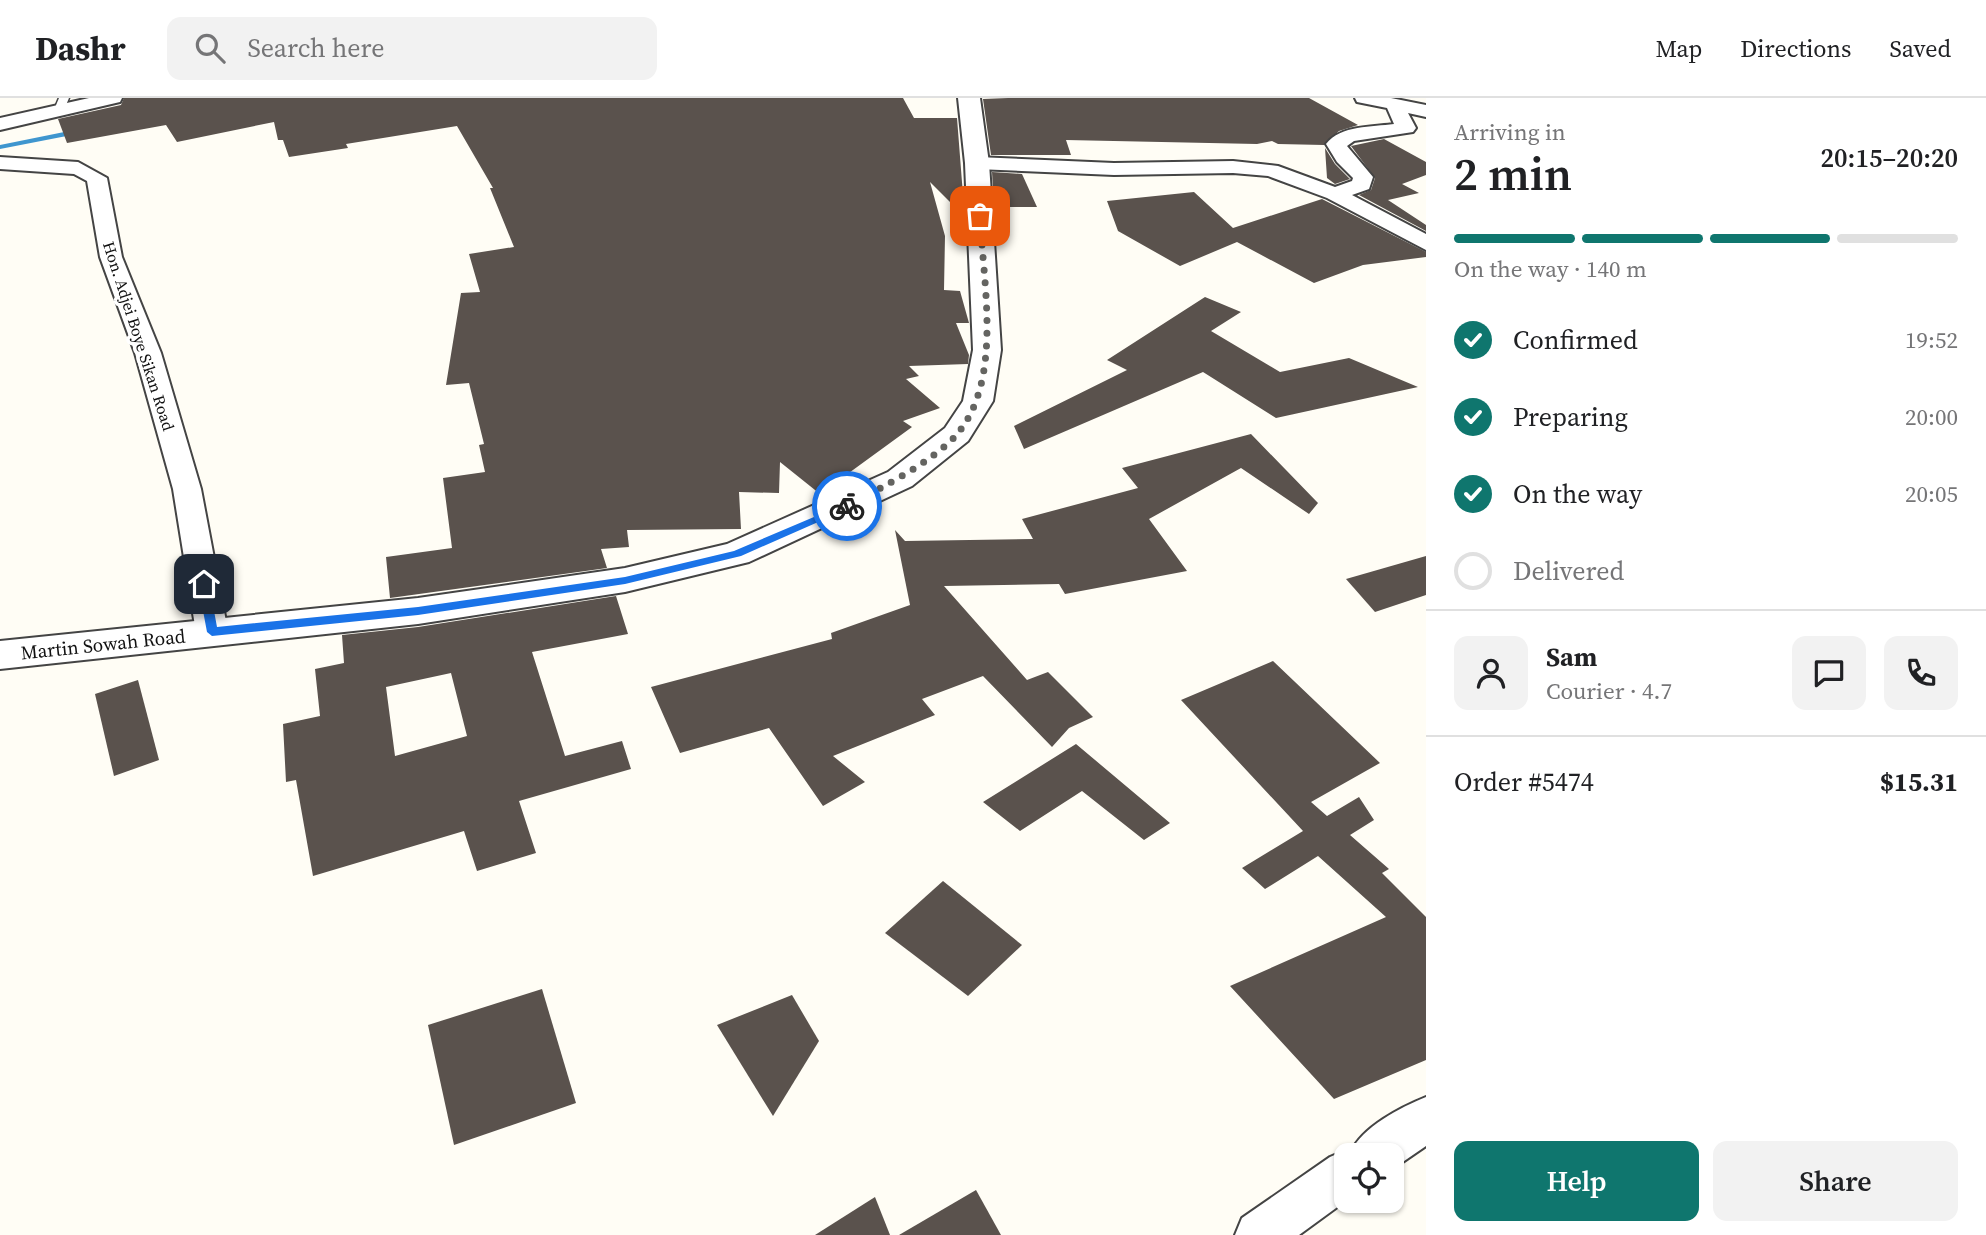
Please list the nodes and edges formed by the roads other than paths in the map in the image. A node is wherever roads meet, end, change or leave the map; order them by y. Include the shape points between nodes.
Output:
1 (113, 98) edge
2 (969, 98) edge
3 (1364, 98) edge
4 (62, 104) edge
5 (1395, 106) junction
6 (1426, 111) edge
7 (0, 124) edge
8 (0, 163) edge
9 (977, 163) junction
10 (1334, 194) junction
11 (1426, 243) edge
12 (212, 632) junction
13 (0, 655) edge
14 (1426, 1119) edge
15 (1391, 1143) edge
16 (1334, 1182) edge
17 (1259, 1235) edge

1 - 4 street
2 - 9 street, Martin Sowah Road
3 - 5 street
4 - 7 street
5 - 6 street
5 - 10 street via 1406,128 1349,136 1336,144 1363,177 1362,185
8 - 12 street, Hon. Adjei Boye Sikan Road via 78,168 97,178 111,257 148,353 187,489
9 - 10 street via 1271,170
9 - 12 street, Martin Sowah Road via 987,350 978,401 957,435 900,479 737,554 637,578 418,611
10 - 11 street
12 - 13 street, Martin Sowah Road
14 - 15 street
16 - 17 street

